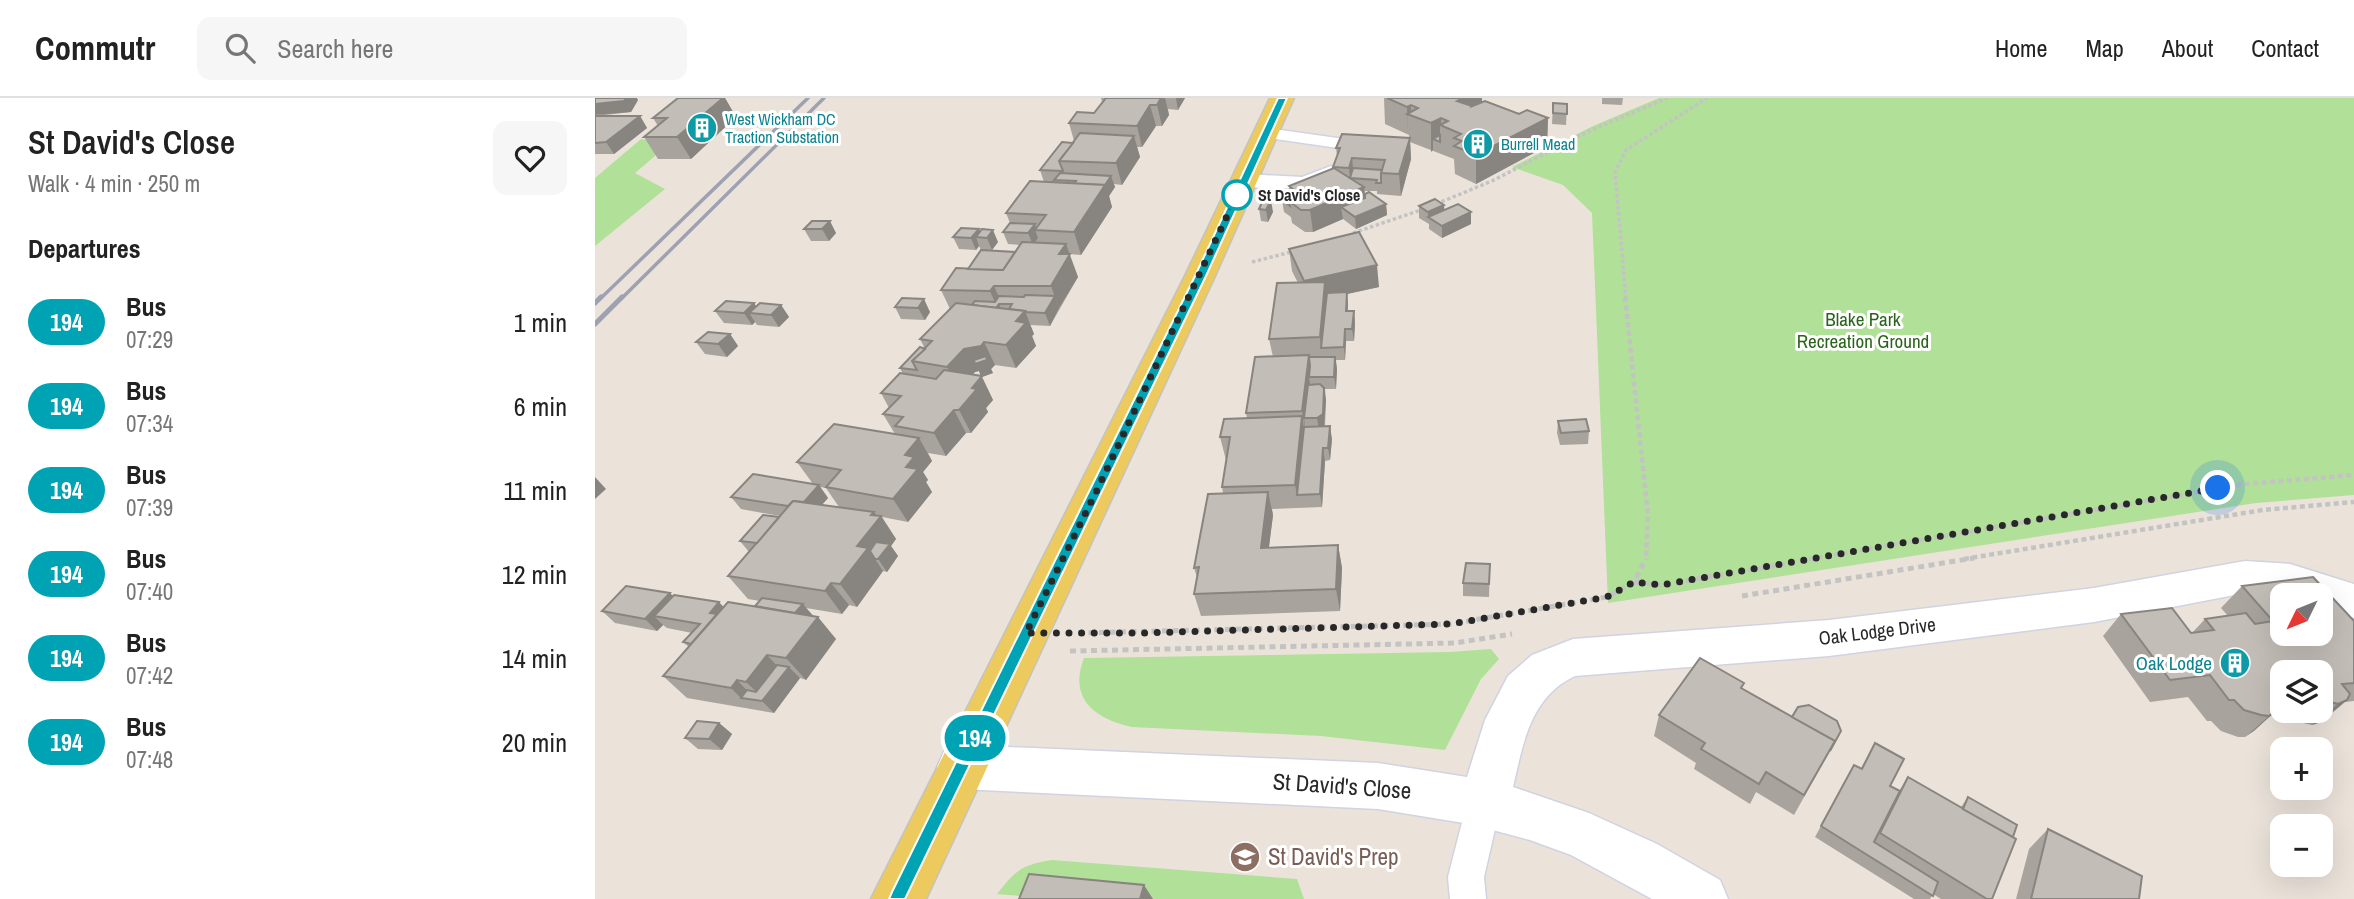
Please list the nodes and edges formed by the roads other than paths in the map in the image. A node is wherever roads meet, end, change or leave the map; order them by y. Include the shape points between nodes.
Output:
1 (1282, 98) edge
2 (1267, 133) junction
3 (1344, 144) junction
4 (1396, 150) edge
5 (1244, 179) junction
6 (2354, 601) edge
7 (961, 767) junction
8 (1484, 803) junction
9 (898, 899) edge
10 (1468, 899) edge
11 (1701, 899) edge

1 - 2 main road
2 - 3 lane
2 - 5 main road
3 - 4 lane
3 - 5 lane via 1330,172 1320,178
5 - 7 main road
6 - 8 street, Oak Lodge Drive via 2290,580 2245,577 2094,605 1829,638 1573,658 1535,678 1520,698 1509,719
7 - 8 street, St David's Close via 1378,786
7 - 9 main road
8 - 10 lane via 1466,877
8 - 11 street, St David's Close via 1609,847

